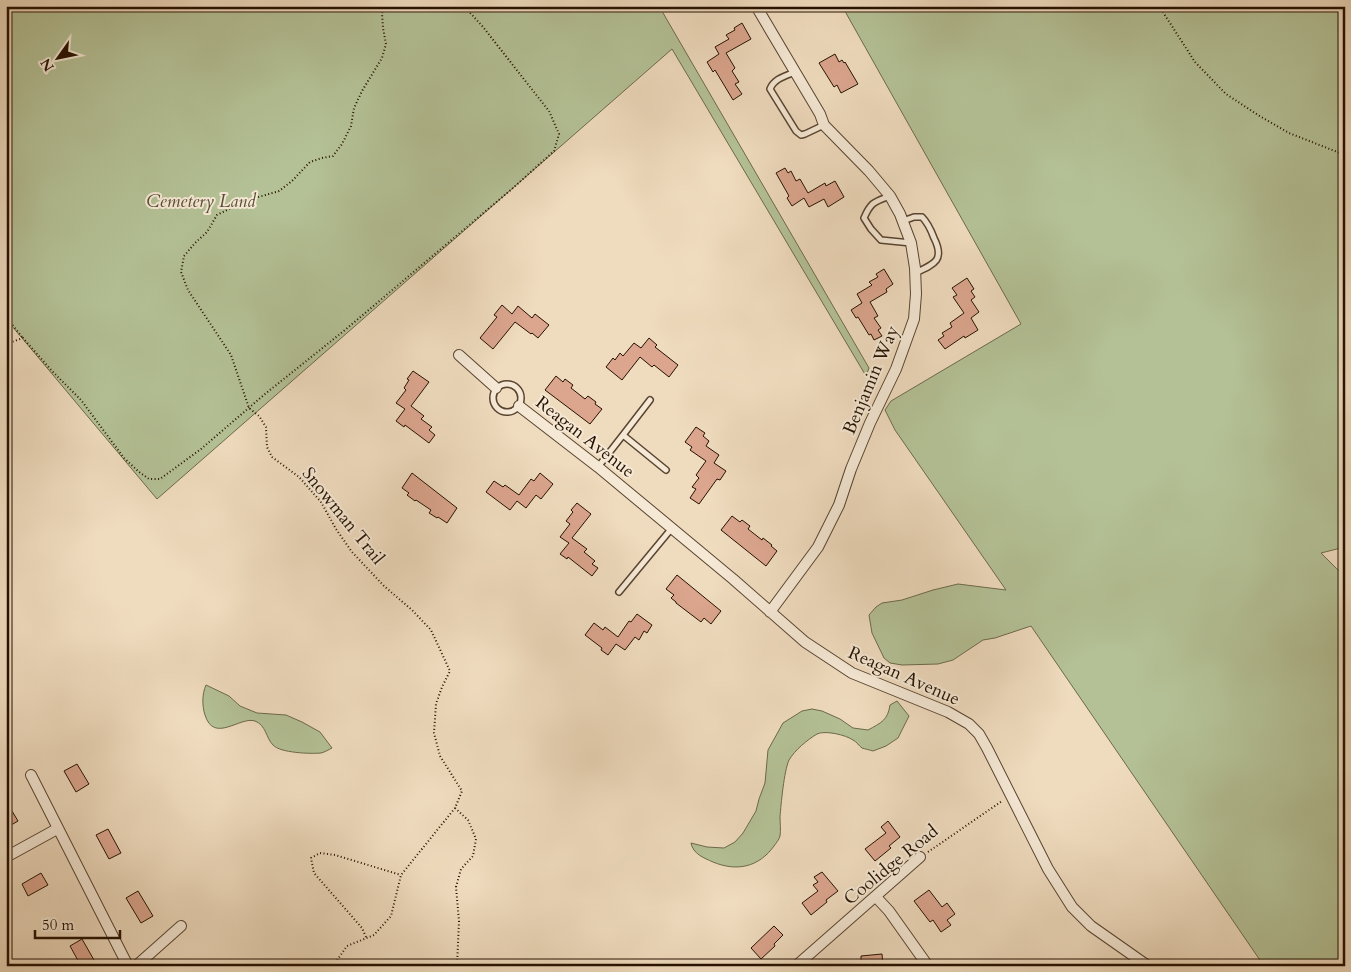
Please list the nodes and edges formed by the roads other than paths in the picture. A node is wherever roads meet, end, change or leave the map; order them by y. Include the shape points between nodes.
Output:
1 (756, 6) edge
2 (794, 72) junction
3 (824, 125) junction
4 (890, 196) junction
5 (902, 220) junction
6 (911, 243) junction
7 (915, 273) junction
8 (459, 356) dead end
9 (496, 388) junction
10 (650, 400) dead end
11 (519, 406) junction
12 (623, 435) junction
13 (598, 467) junction
14 (666, 470) dead end
15 (672, 528) junction
16 (619, 592) dead end
17 (770, 612) junction
18 (30, 775) dead end
19 (57, 829) junction
20 (6, 857) edge
21 (920, 857) road end
22 (876, 897) junction
23 (181, 926) dead end
24 (128, 966) edge
25 (136, 966) edge
26 (796, 966) edge
27 (928, 966) edge
28 (1148, 966) edge

1 - 2 street, Benjamin Way
2 - 3 street, Benjamin Way
2 - 3 lane via 776,80 770,89 796,131 802,135
3 - 4 street, Benjamin Way
4 - 5 street, Benjamin Way
4 - 6 lane via 873,202 864,218 881,240
5 - 6 street, Benjamin Way
5 - 7 lane via 922,217 939,248 933,264
6 - 7 street, Benjamin Way
7 - 17 street, Benjamin Way via 914,319 838,505 818,547
8 - 9 street
9 - 11 lane via 506,383 517,386 522,396
9 - 11 lane via 493,398 497,408 508,412
10 - 12 lane
11 - 13 street, Reagan Avenue
12 - 13 lane
12 - 14 lane
13 - 15 street, Reagan Avenue
15 - 16 lane
15 - 17 street, Reagan Avenue
17 - 28 street, Reagan Avenue via 805,642 852,673 948,712 969,724 979,734 1048,870 1072,907 1091,926
18 - 19 street
19 - 20 street
19 - 24 street
21 - 22 street, Coolidge Road
22 - 26 street, Coolidge Road
22 - 27 street
23 - 25 street

